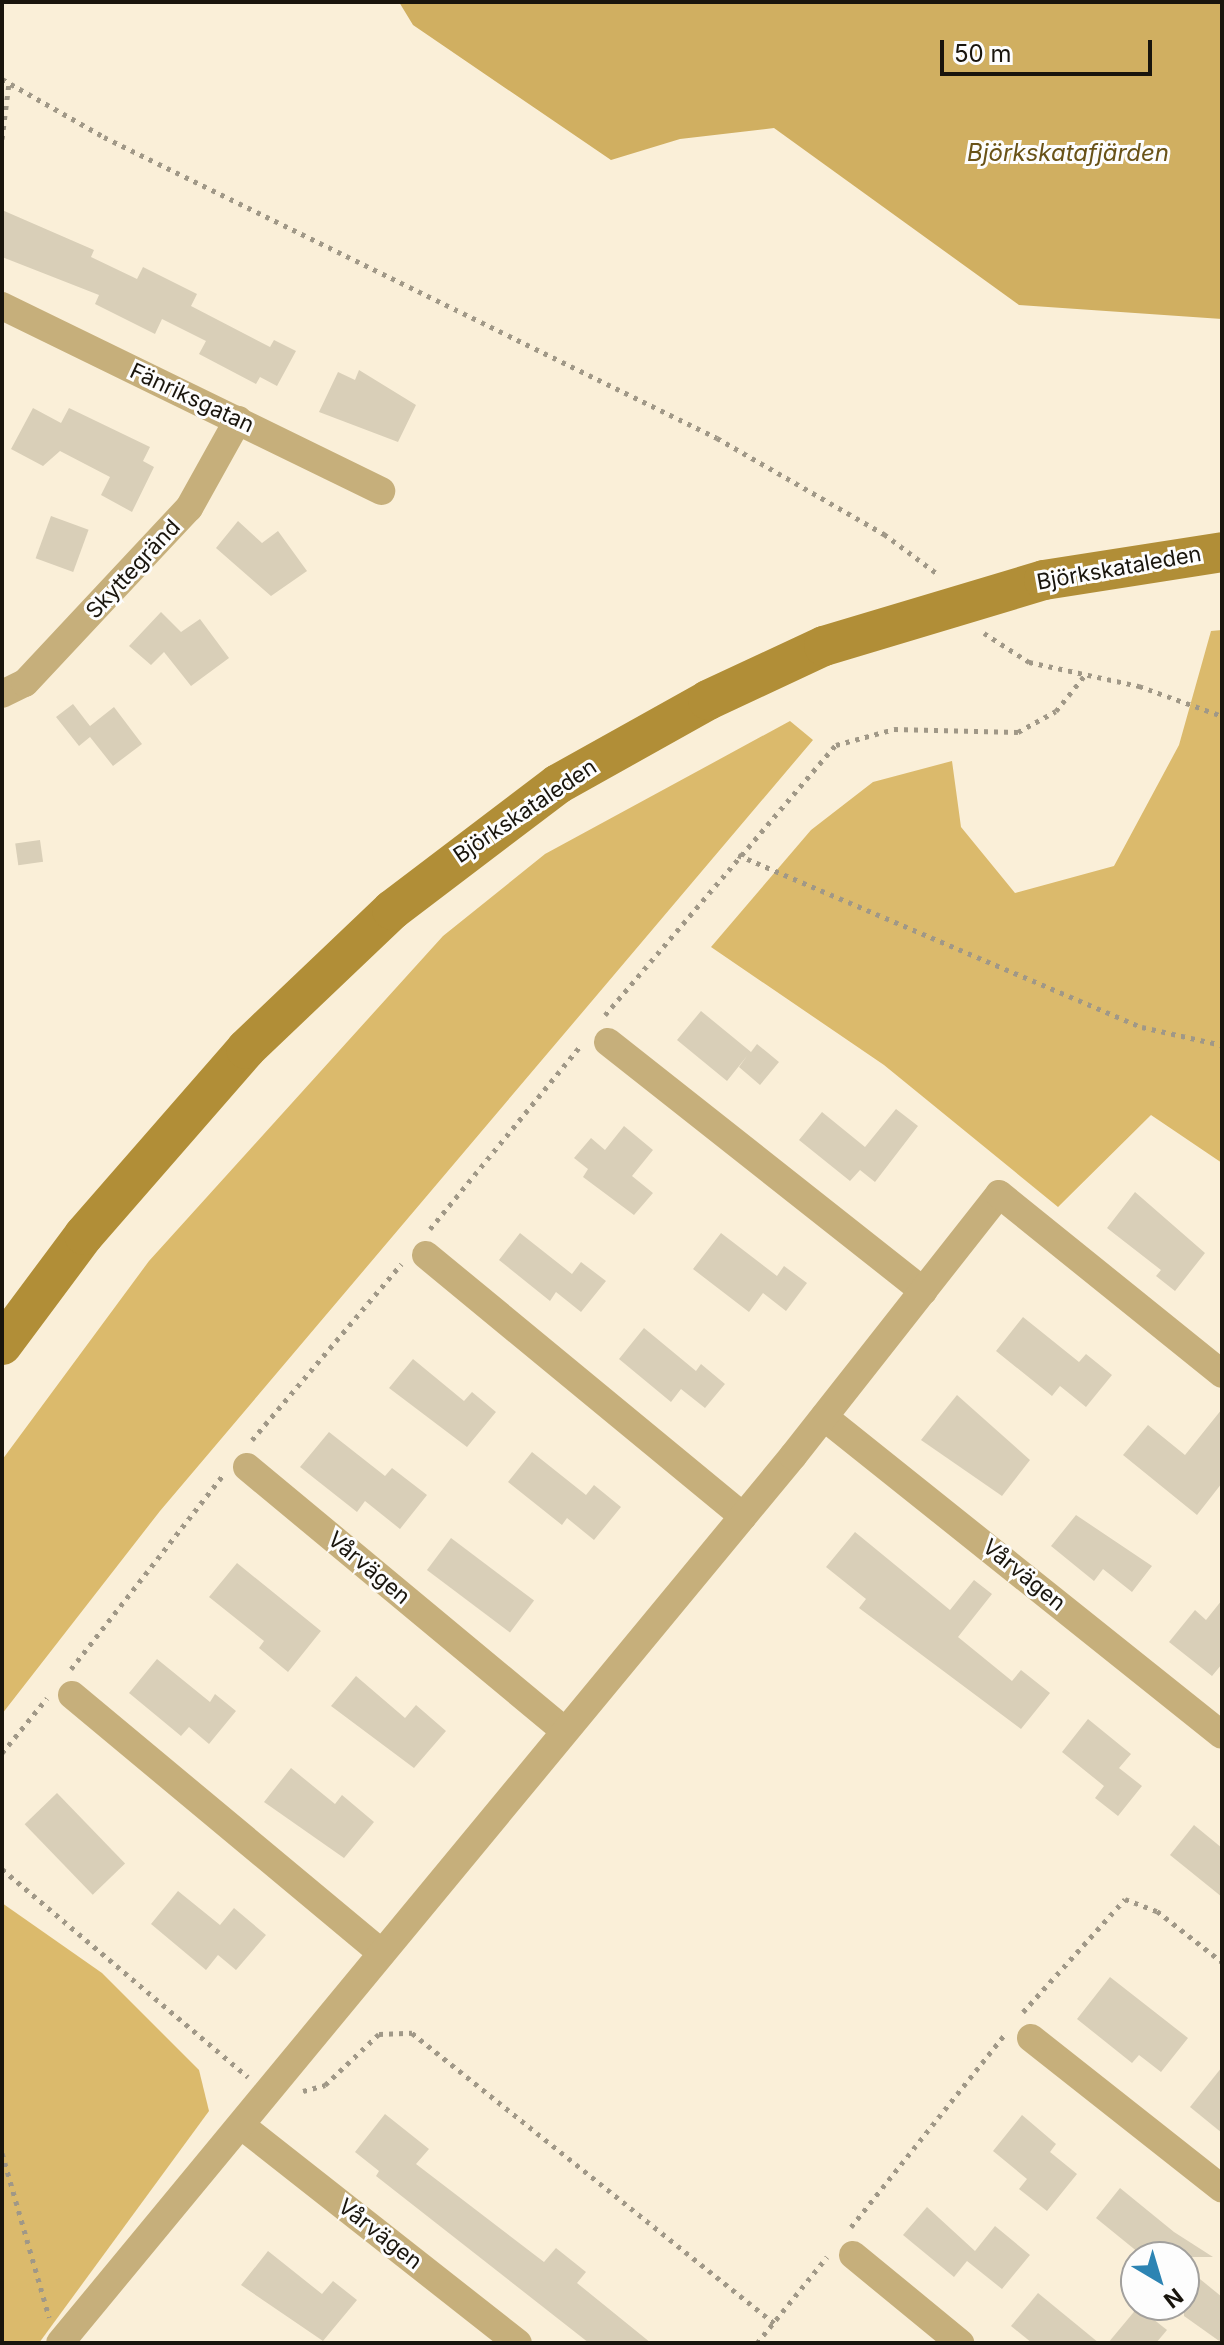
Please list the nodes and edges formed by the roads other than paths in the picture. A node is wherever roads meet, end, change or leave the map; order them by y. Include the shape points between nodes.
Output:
1 (2, 306) edge
2 (238, 420) junction
3 (381, 491) dead end
4 (1222, 552) edge
5 (2, 694) edge
6 (595, 1038) road end
7 (419, 1249) road end
8 (923, 1291) junction
9 (2, 1345) edge
10 (1222, 1374) edge
11 (824, 1417) junction
12 (240, 1461) road end
13 (743, 1516) junction
14 (66, 1684) road end
15 (564, 1730) junction
16 (1222, 1735) edge
17 (382, 1953) junction
18 (1031, 2038) dead end
19 (242, 2126) junction
20 (1222, 2189) edge
21 (846, 2243) road end
22 (56, 2336) edge
23 (518, 2343) edge
24 (960, 2343) edge

1 - 2 street, Fänriksgatan
2 - 3 street, Fänriksgatan
2 - 5 street, Skyttegränd via 189,508 25,683
4 - 9 main road, Björkskataleden via 1044,580 824,646 708,700 558,784 392,910 246,1049 84,1235
6 - 8 street
7 - 13 street
8 - 10 street via 999,1194
8 - 11 street
11 - 13 street
11 - 16 street, Vårvägen
12 - 15 street, Vårvägen
13 - 15 street
14 - 17 street
15 - 17 street
17 - 19 street
18 - 20 street
19 - 22 street
19 - 23 street, Vårvägen
21 - 24 street

